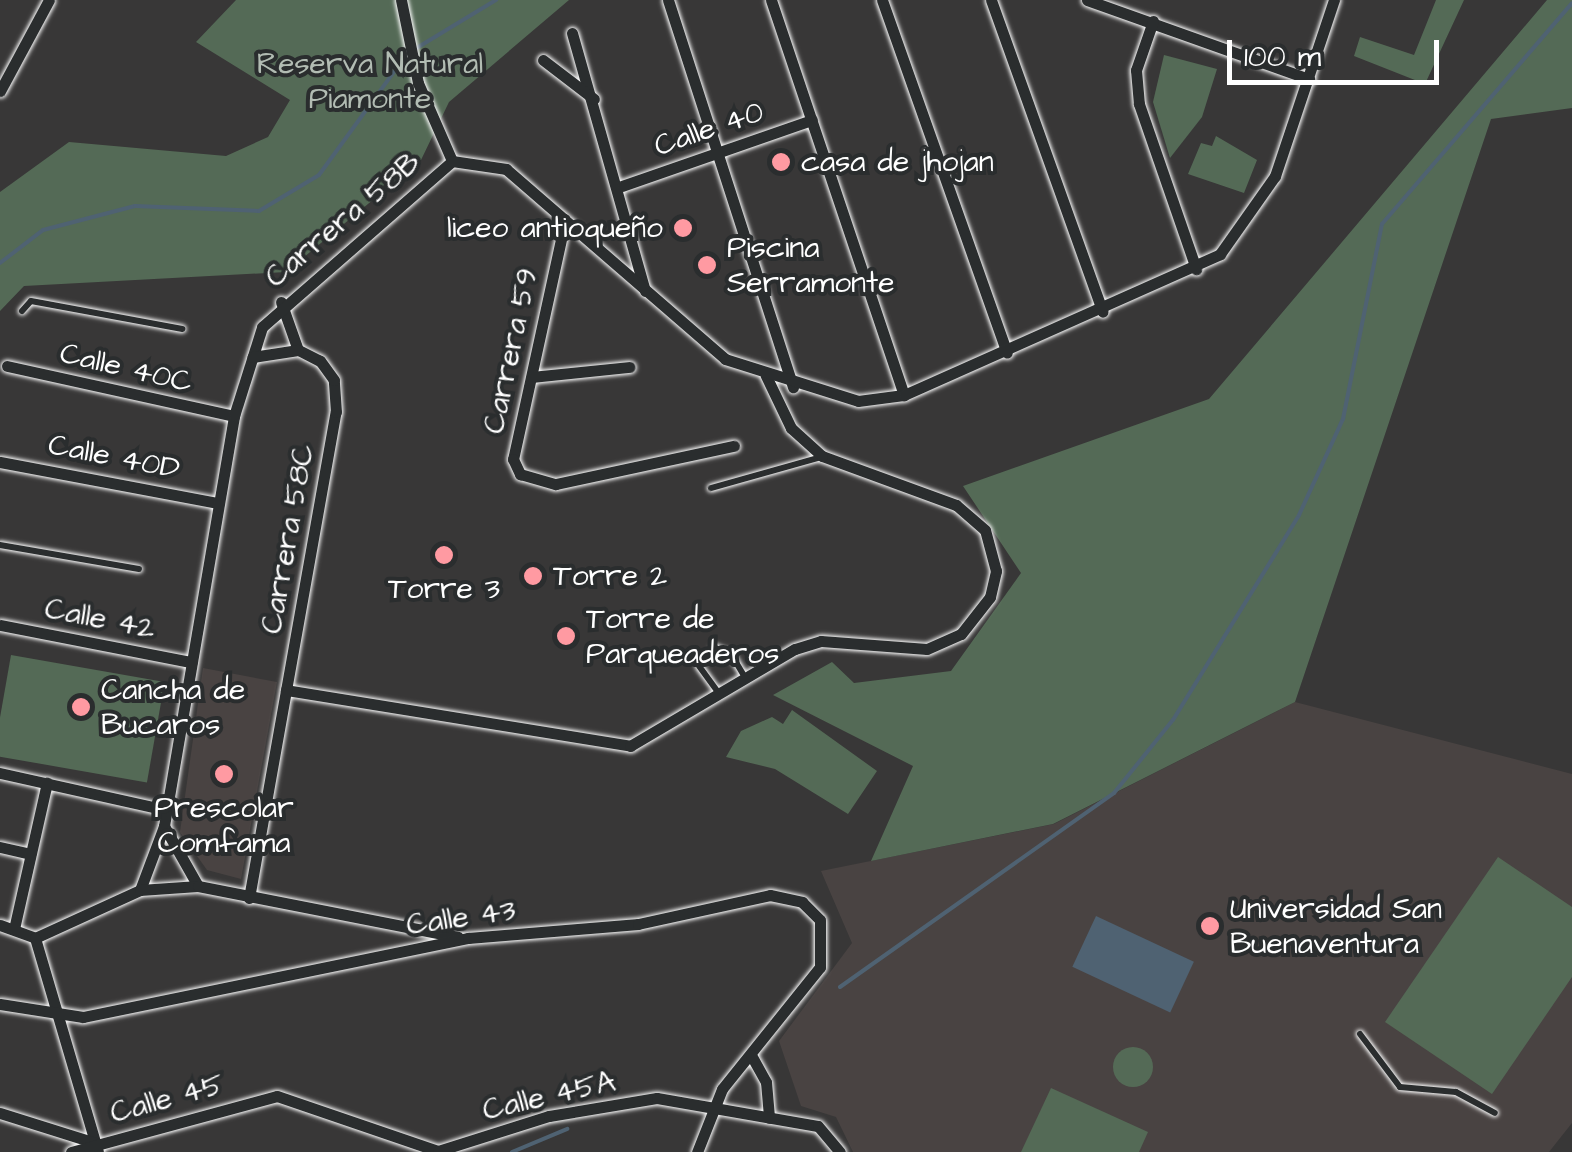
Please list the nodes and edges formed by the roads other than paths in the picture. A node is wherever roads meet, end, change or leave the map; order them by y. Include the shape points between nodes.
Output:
1 (49, 0) edge
2 (400, 0) edge
3 (668, 0) edge
4 (772, 0) edge
5 (882, 0) edge
6 (991, 0) edge
7 (1087, 0) edge
8 (1334, 0) edge
9 (1153, 21) junction
10 (572, 33) dead end
11 (542, 60) dead end
12 (1309, 79) junction
13 (0, 92) edge
14 (594, 99) junction
15 (812, 120) junction
16 (722, 151) junction
17 (452, 162) junction
18 (622, 186) junction
19 (565, 220) junction
20 (1196, 269) junction
21 (645, 290) junction
22 (281, 302) junction
23 (22, 311) dead end
24 (1103, 312) junction
25 (182, 329) dead end
26 (298, 350) junction
27 (1007, 353) junction
28 (253, 357) junction
29 (7, 366) dead end
30 (628, 366) dead end
31 (766, 376) junction
32 (532, 378) junction
33 (793, 387) junction
34 (904, 395) junction
35 (234, 416) junction
36 (734, 446) dead end
37 (822, 456) junction
38 (0, 462) edge
39 (711, 488) dead end
40 (218, 504) junction
41 (0, 545) edge
42 (139, 569) dead end
43 (0, 625) edge
44 (707, 659) dead end
45 (190, 662) junction
46 (700, 666) dead end
47 (743, 674) junction
48 (286, 690) junction
49 (717, 692) junction
50 (0, 773) edge
51 (47, 783) junction
52 (167, 810) junction
53 (164, 826) junction
54 (0, 847) edge
55 (30, 854) junction
56 (198, 886) junction
57 (140, 890) junction
58 (249, 898) junction
59 (0, 926) edge
60 (14, 929) junction
61 (35, 938) junction
62 (468, 938) junction
63 (0, 1004) edge
64 (64, 1017) junction
65 (1360, 1034) dead end
66 (751, 1055) junction
67 (277, 1096) joint
68 (709, 1111) junction
69 (0, 1112) edge
70 (1495, 1113) dead end
71 (769, 1118) junction
72 (838, 1146) edge
73 (97, 1148) edge
74 (72, 1152) edge
75 (697, 1152) edge

1 - 13 street
2 - 17 street via 418,83
3 - 16 street
4 - 15 street
5 - 27 street
6 - 24 street
7 - 9 street
8 - 12 street, Carrera 58B
9 - 12 street
9 - 20 street via 1136,70 1139,104
10 - 14 street
11 - 14 street
12 - 20 street, Carrera 58B via 1256,211
14 - 18 street
15 - 16 street, Calle 40
15 - 34 street
16 - 18 street, Calle 40
16 - 33 street
17 - 19 street, Carrera 58B via 506,169
17 - 22 street, Carrera 58B
18 - 21 street
19 - 21 street, Carrera 58B
19 - 32 street, Carrera 59
20 - 24 street, Carrera 58B
21 - 31 street, Carrera 58B via 726,359
22 - 26 street
22 - 28 street, Carrera 58B
23 - 25 lane via 31,302
24 - 27 street, Carrera 58B
26 - 28 street
26 - 48 street, Carrera 58C via 328,368 336,412
27 - 34 street, Carrera 58B
28 - 35 street, Carrera 58B
29 - 35 street, Calle 40C
30 - 32 street
31 - 33 street, Carrera 58B
31 - 37 street via 792,428
32 - 36 street, Carrera 59 via 514,459 534,484
33 - 34 street, Carrera 58B via 858,401
35 - 40 street, Carrera 58B
37 - 39 lane
37 - 47 street via 956,504 985,530 996,571 990,596 961,634 926,649 821,640
38 - 40 street, Calle 40D
40 - 45 street, Carrera 58B
41 - 42 lane
43 - 45 street, Calle 42
44 - 47 lane via 715,648 732,654
45 - 52 street, Carrera 58B
46 - 49 lane
47 - 49 street
48 - 49 street via 630,746
48 - 58 street, Carrera 58C
50 - 51 street
51 - 52 street
51 - 55 street
52 - 53 street, Carrera 58B
53 - 56 street
53 - 57 street, Carrera 58B
54 - 55 street
55 - 60 street
56 - 57 street
56 - 58 street
57 - 61 street
58 - 62 street
59 - 60 street
60 - 61 street
61 - 64 street
62 - 64 street, Calle 43
62 - 66 street, Calle 43 via 638,924 770,896 802,902 820,920 825,944 788,1014
63 - 64 street, Calle 43
64 - 73 street
65 - 70 lane via 1400,1087 1456,1092
66 - 68 street
66 - 71 street
67 - 68 street, Calle 45A via 438,1151 594,1107 656,1098
67 - 73 street, Calle 45
68 - 71 street, Calle 45A
68 - 75 street
69 - 73 street
71 - 72 street, Calle 45A via 818,1126
73 - 74 street, Calle 45

